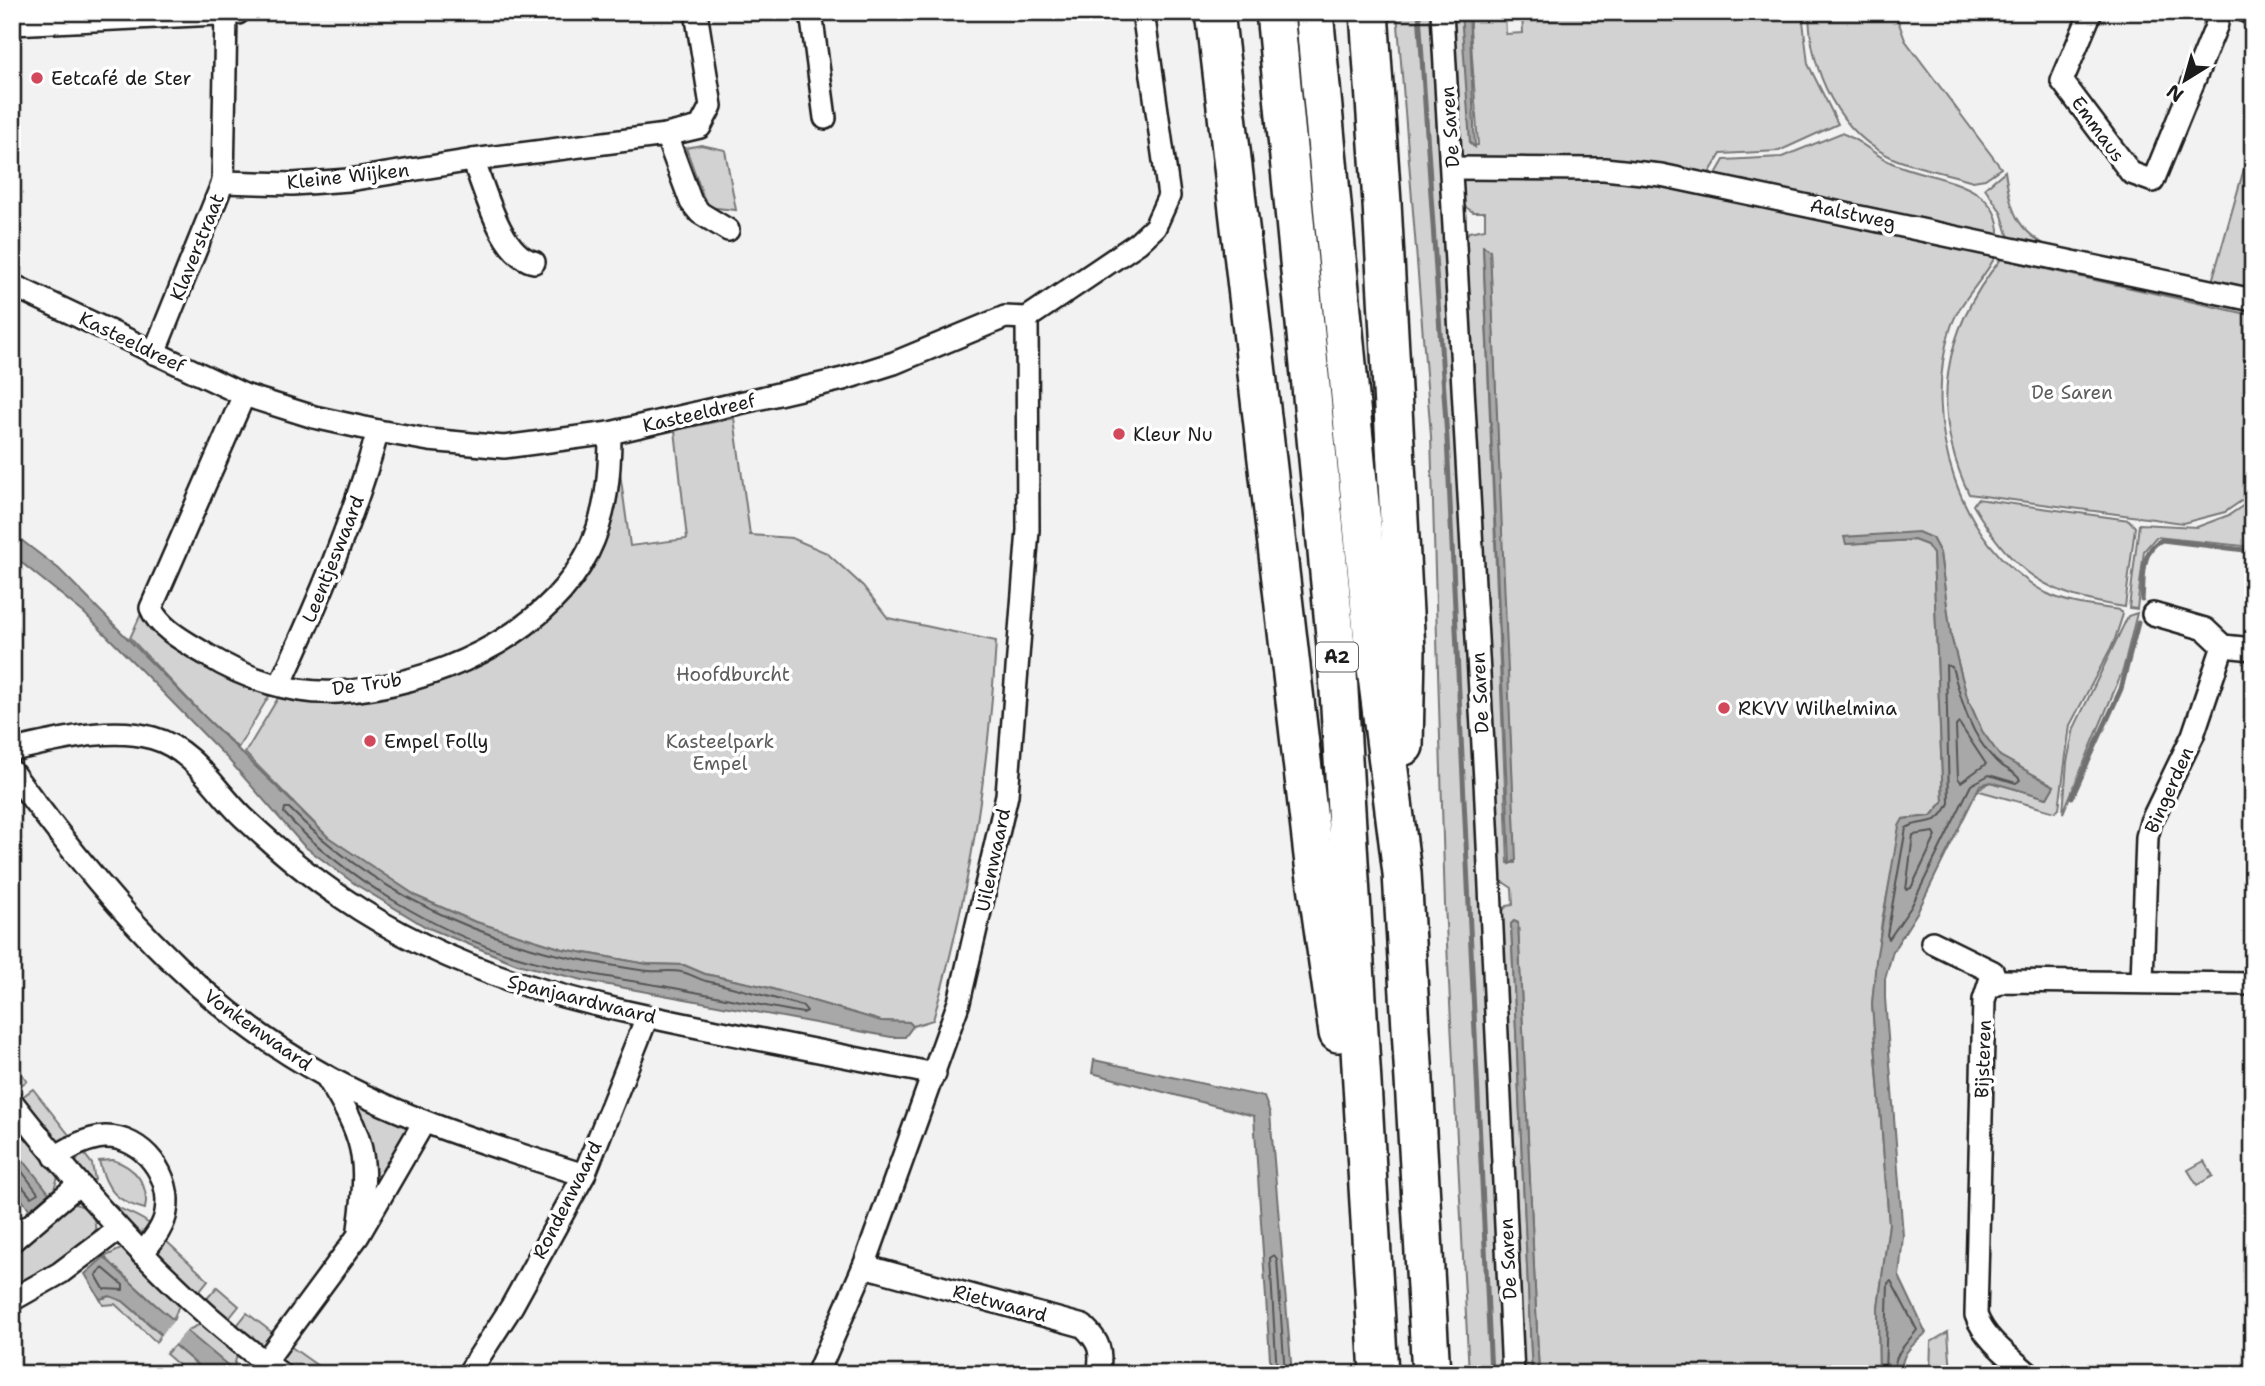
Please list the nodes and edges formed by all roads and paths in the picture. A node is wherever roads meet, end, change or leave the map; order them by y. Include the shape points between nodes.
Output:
1 (696, 12) edge
2 (811, 12) edge
3 (1143, 12) edge
4 (1215, 12) edge
5 (1275, 12) edge
6 (1314, 12) edge
7 (1369, 12) edge
8 (1442, 12) edge
9 (2091, 12) edge
10 (2215, 12) edge
11 (2247, 12) edge
12 (231, 13) edge
13 (2253, 14) edge
14 (12, 24) edge
15 (825, 118) dead end
16 (666, 135) junction
17 (473, 160) junction
18 (1452, 168) junction
19 (223, 182) junction
20 (728, 230) dead end
21 (534, 262) dead end
22 (12, 285) edge
23 (2248, 299) dead end
24 (1027, 318) junction
25 (154, 353) junction
26 (244, 395) junction
27 (378, 430) junction
28 (610, 433) junction
29 (2153, 614) dead end
30 (2222, 646) junction
31 (2253, 649) edge
32 (280, 685) junction
33 (12, 750) edge
34 (12, 772) edge
35 (1402, 873) junction
36 (1932, 942) dead end
37 (2142, 981) junction
38 (2253, 984) edge
39 (1991, 987) junction
40 (647, 1017) junction
41 (935, 1074) junction
42 (326, 1076) junction
43 (12, 1102) edge
44 (424, 1122) junction
45 (55, 1157) junction
46 (584, 1175) junction
47 (79, 1184) junction
48 (117, 1230) junction
49 (358, 1236) junction
50 (12, 1241) edge
51 (142, 1254) junction
52 (864, 1266) junction
53 (12, 1300) edge
54 (1376, 1303) junction
55 (273, 1368) edge
56 (468, 1374) edge
57 (817, 1374) edge
58 (1098, 1374) edge
59 (1379, 1374) edge
60 (1431, 1374) edge
61 (1513, 1374) edge
62 (2029, 1374) edge

1 - 16 street, Kleine Wijken via 711,106 700,127
2 - 15 street
3 - 24 street, Kasteeldreef via 1169,196 1155,227 1138,243
4 - 54 highway, A2 via 1314,864
5 - 54 highway, A2 via 1337,656
6 - 35 highway, A2 via 1374,652
7 - 35 highway, A2 via 1406,650
8 - 18 street, De Saren
9 - 10 street, Emmaus via 2062,80 2131,173 2153,181 2217,24
11 - 13 street
12 - 14 street
12 - 19 street, Klaverstraat
16 - 17 street, Kleine Wijken
16 - 20 street via 691,202
17 - 19 street, Kleine Wijken via 349,180
17 - 21 street via 508,245 522,260
18 - 23 street, Aalstweg via 1604,169 1673,177
18 - 61 street, De Saren
19 - 25 street, Klaverstraat
22 - 25 street, Kasteeldreef
24 - 28 street, Kasteeldreef via 1005,317 843,379
24 - 41 street, Uilenwaard via 1028,530 1007,795 959,1002
25 - 26 street, Kasteeldreef
26 - 27 street, Kasteeldreef via 314,417
26 - 32 street, De Trub via 151,608 154,617 214,659
27 - 28 street, Kasteeldreef via 504,447
27 - 32 street, Leentjeswaard via 334,567
28 - 32 street, De Trub via 610,473 601,520 588,552 552,601 526,624 484,650 390,684 337,692
29 - 30 street via 2205,629
30 - 31 street
30 - 37 street, Bingerden via 2193,735 2147,837
33 - 40 street, Spanjaardwaard via 111,733 165,742 189,758 274,845 342,898 389,927 501,979
34 - 42 street, Vonkenwaard via 100,885 178,970 267,1040
35 - 60 highway, A2
36 - 39 street via 1993,972
37 - 38 street
37 - 39 street via 2003,981
39 - 62 street, Bijsteren via 1984,1000 1976,1315 1993,1342
40 - 41 street, Spanjaardwaard
40 - 46 street, Rondenwaard
41 - 52 street, Uilenwaard
42 - 44 street, Vonkenwaard
42 - 49 street via 362,1145 365,1186
43 - 45 street
44 - 46 street, Vonkenwaard
44 - 49 street
45 - 47 street
45 - 51 street via 79,1143 106,1137 146,1153 163,1180 167,1197 163,1222
46 - 56 street, Rondenwaard via 512,1306
47 - 48 street
47 - 50 street
48 - 51 street
48 - 53 street via 60,1273
49 - 55 street
51 - 55 street via 195,1306
52 - 57 street, Uilenwaard
52 - 58 street, Rietwaard via 1083,1325 1098,1341 1102,1358
54 - 59 highway, A2

